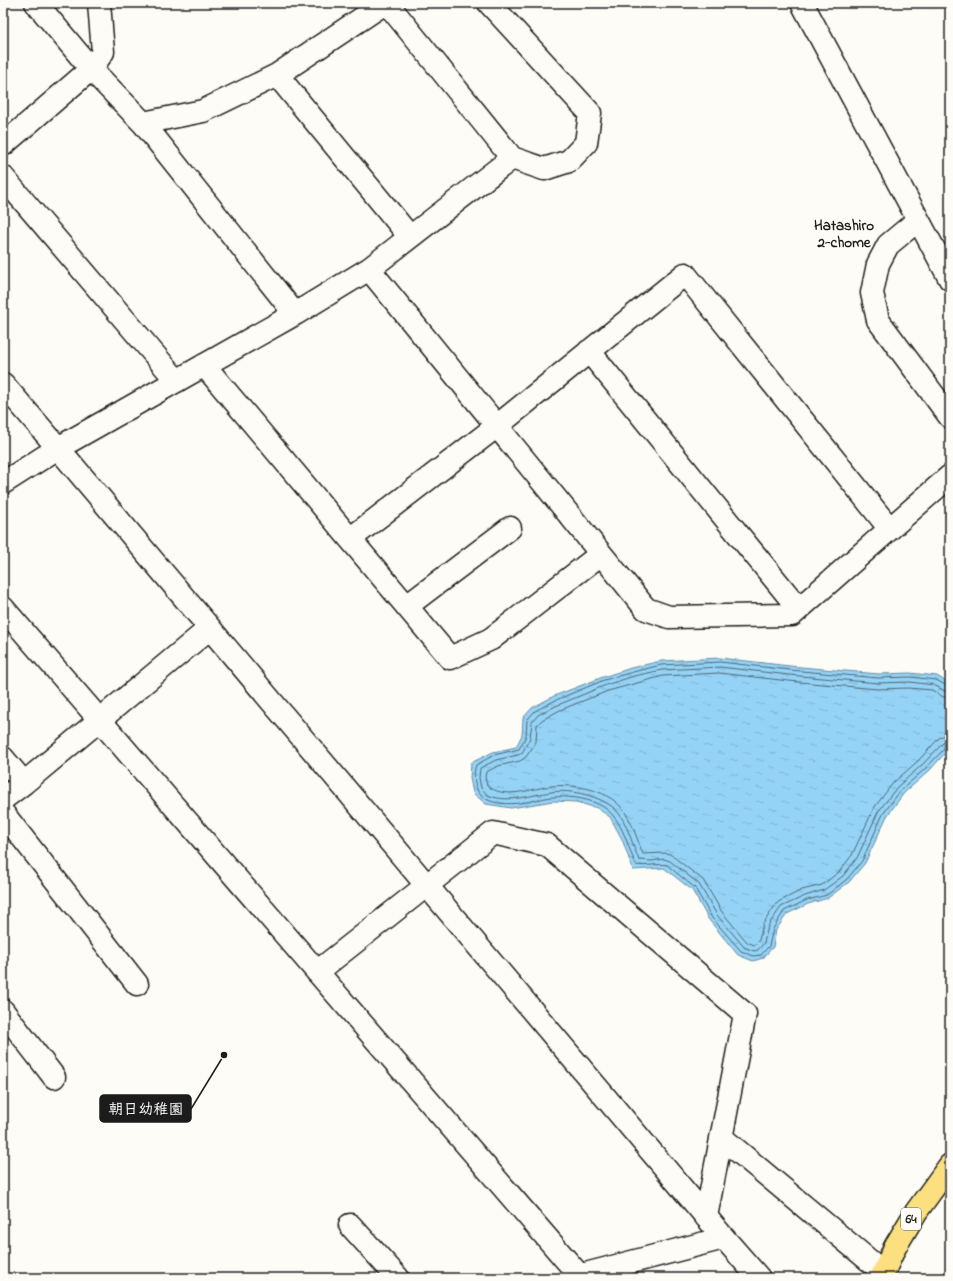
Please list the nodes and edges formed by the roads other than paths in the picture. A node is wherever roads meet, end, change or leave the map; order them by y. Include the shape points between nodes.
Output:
1 (36, 3) edge
2 (99, 3) edge
3 (386, 3) edge
4 (489, 3) edge
5 (802, 3) edge
6 (91, 68) junction
7 (277, 75) junction
8 (143, 123) junction
9 (3, 145) edge
10 (512, 158) junction
11 (3, 177) edge
12 (918, 220) junction
13 (410, 237) junction
14 (369, 269) junction
15 (950, 279) edge
16 (295, 314) junction
17 (589, 352) junction
18 (204, 365) junction
19 (177, 381) junction
20 (3, 384) edge
21 (950, 417) edge
22 (497, 426) junction
23 (58, 448) junction
24 (950, 476) edge
25 (3, 483) edge
26 (510, 528) dead end
27 (890, 529) junction
28 (350, 539) junction
29 (601, 554) junction
30 (407, 606) junction
31 (3, 608) edge
32 (799, 609) junction
33 (210, 628) junction
34 (100, 720) junction
35 (3, 758) edge
36 (24, 783) junction
37 (3, 799) edge
38 (3, 813) edge
39 (427, 885) junction
40 (317, 972) junction
41 (137, 984) dead end
42 (3, 1011) edge
43 (54, 1077) dead end
44 (721, 1137) junction
45 (950, 1165) edge
46 (706, 1217) junction
47 (350, 1225) dead end
48 (724, 1238) junction
49 (882, 1275) edge
50 (574, 1277) edge
51 (398, 1278) edge
52 (759, 1278) edge

1 - 6 street
2 - 6 street via 103,52
3 - 7 street
3 - 10 street
4 - 10 street via 590,113 586,143 569,161 544,169
5 - 12 street
6 - 8 street
6 - 9 street
7 - 8 street via 203,111
7 - 13 street
8 - 16 street
10 - 13 street
11 - 19 street
12 - 15 street
12 - 21 street via 888,245 878,264 872,293 878,320
13 - 14 street
14 - 16 street
14 - 22 street
16 - 18 street
17 - 22 street
17 - 27 street via 685,274
17 - 32 street
18 - 19 street
18 - 28 street
19 - 23 street
20 - 23 street
22 - 28 street
22 - 29 street
23 - 25 street
23 - 33 street
24 - 27 street
26 - 30 street
27 - 32 street
28 - 30 street
29 - 30 street via 491,639 450,658
29 - 32 street via 646,609 669,617 792,615
31 - 34 street
33 - 34 street
33 - 39 street
34 - 36 street
34 - 40 street
35 - 36 street
36 - 37 street
38 - 41 street
39 - 40 street
39 - 44 street via 493,833 547,844 679,957 745,1014
39 - 46 street
40 - 50 street
42 - 43 street
44 - 46 street
44 - 49 street
45 - 49 main road, 64 via 916,1212
46 - 48 street
47 - 51 street
48 - 50 street
48 - 52 street

